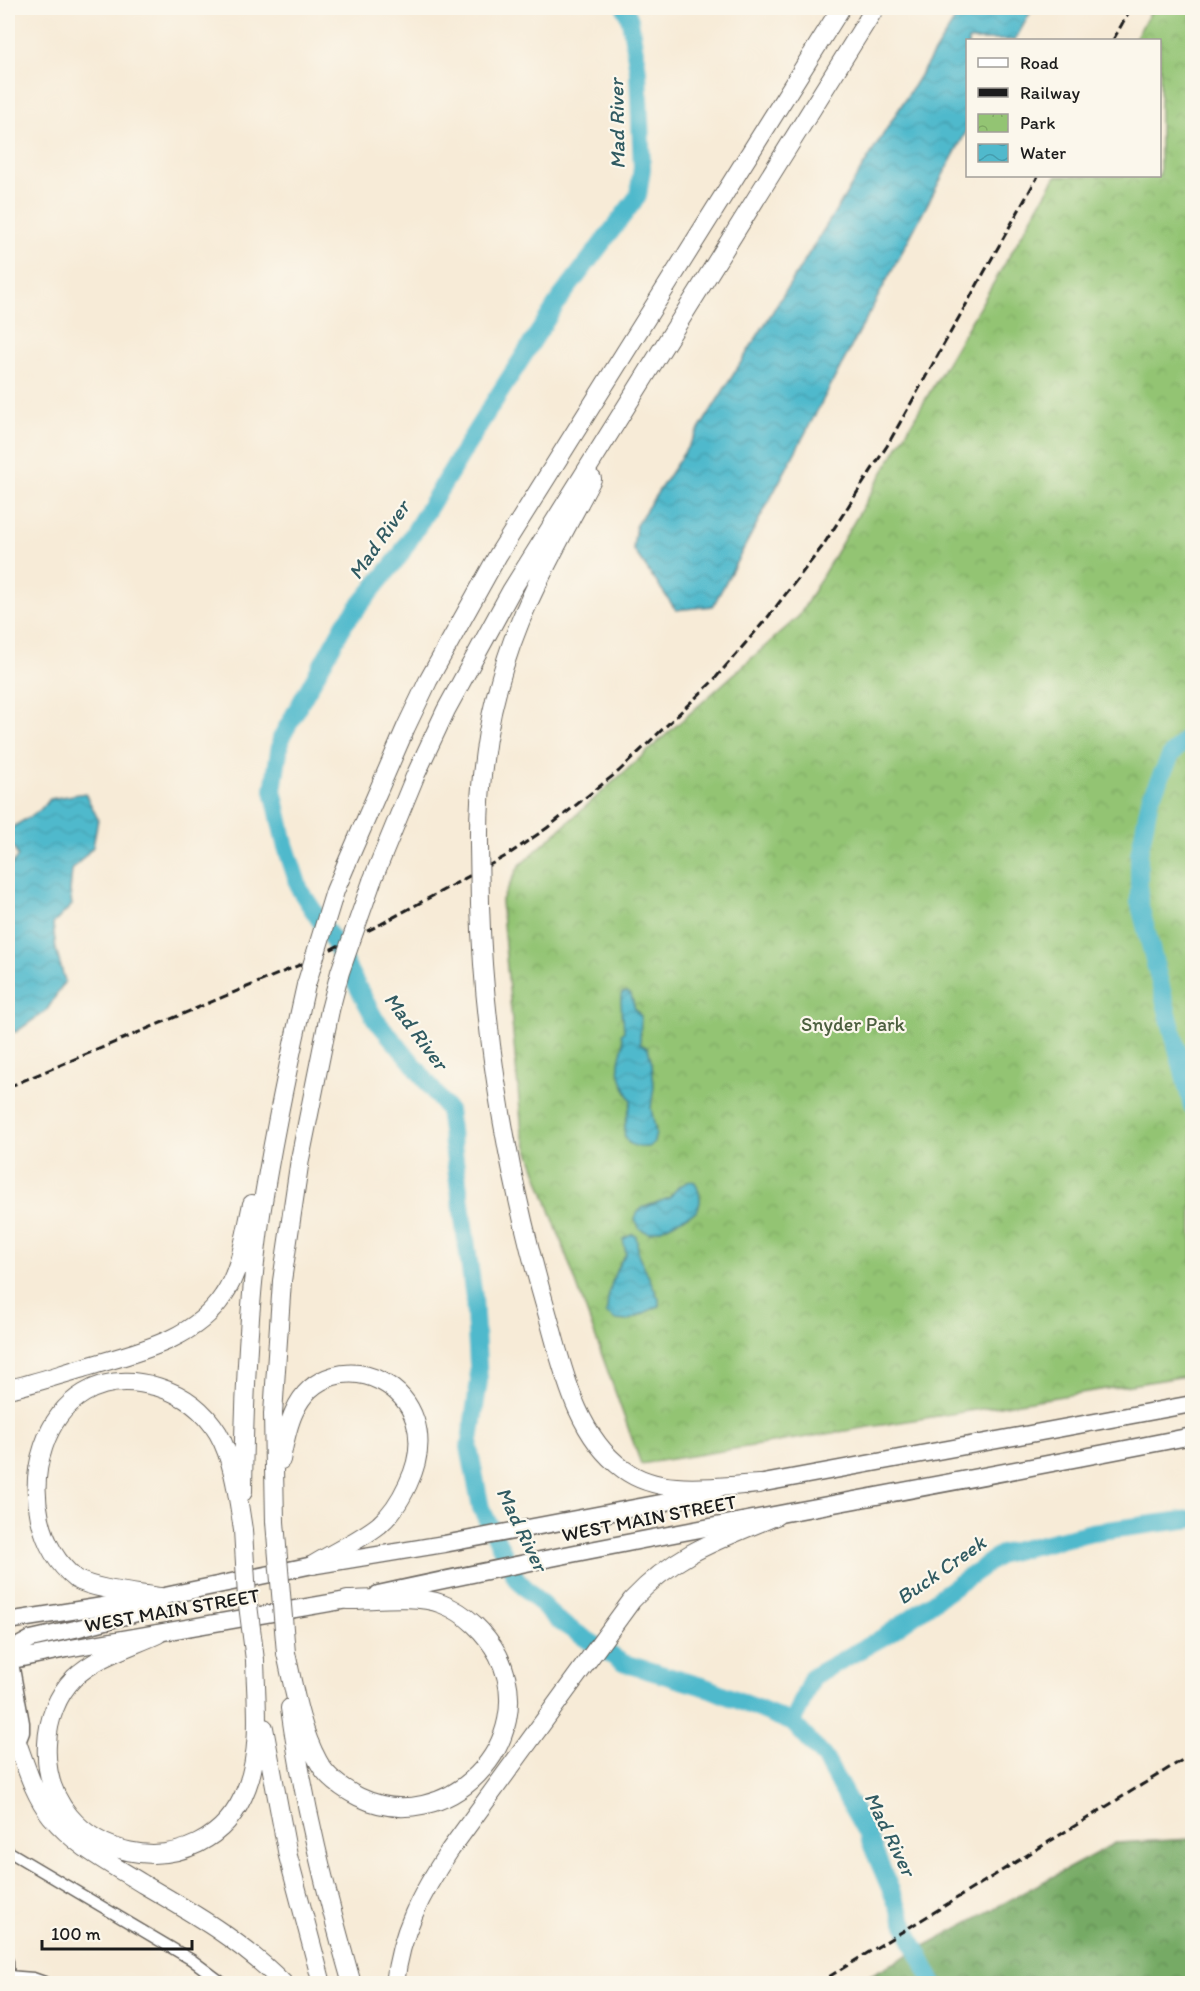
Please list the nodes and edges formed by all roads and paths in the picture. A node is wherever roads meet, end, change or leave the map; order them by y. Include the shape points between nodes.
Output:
1 (841, 8) edge
2 (875, 8) edge
3 (646, 371) junction
4 (278, 1110) junction
5 (8, 1389) edge
6 (1192, 1404) edge
7 (1192, 1436) edge
8 (760, 1484) junction
9 (776, 1516) junction
10 (275, 1522) junction
11 (243, 1530) junction
12 (313, 1565) junction
13 (219, 1585) junction
14 (160, 1597) junction
15 (347, 1600) junction
16 (8, 1622) edge
17 (158, 1634) junction
18 (286, 1653) junction
19 (8, 1657) edge
20 (255, 1660) junction
21 (12, 1748) edge
22 (8, 1851) edge
23 (8, 1961) edge
24 (9, 1980) edge
25 (50, 1983) edge
26 (224, 1983) edge
27 (284, 1983) edge
28 (322, 1983) edge
29 (352, 1983) edge
30 (395, 1983) edge

1 - 4 highway, bridge via 498,555 428,681 346,865 323,927
2 - 3 highway
3 - 8 highway, bridge via 543,572 505,663 485,743 479,806 485,995 502,1122 525,1231 557,1348 586,1425 609,1458 652,1484 685,1488
3 - 10 highway, bridge via 545,534 446,710 372,881 340,972 300,1159 282,1281 273,1414
4 - 5 highway via 237,1266 212,1311 184,1331 143,1350
4 - 11 highway via 261,1215 245,1376
6 - 8 main road, WEST MAIN STREET
7 - 9 main road, WEST MAIN STREET
8 - 12 main road, WEST MAIN STREET
9 - 15 main road, WEST MAIN STREET
9 - 30 highway via 684,1556 645,1586 627,1607 430,1880 409,1923
10 - 12 highway via 285,1441 294,1412 310,1390 331,1377 357,1374 380,1380 400,1394 415,1418 418,1446 402,1497 379,1524
10 - 18 highway, bridge
11 - 14 highway via 235,1483 219,1435 199,1408 185,1399 149,1385 115,1383 86,1391 56,1410 33,1442 23,1483 26,1514 39,1544 63,1570 88,1584
11 - 20 highway, bridge
12 - 13 main road, WEST MAIN STREET
13 - 14 main road, WEST MAIN STREET
13 - 19 main road via 175,1604 31,1639
14 - 16 main road, WEST MAIN STREET
15 - 17 main road, WEST MAIN STREET
15 - 18 highway via 422,1599 458,1612 485,1636 502,1663 509,1709 503,1737 474,1779 446,1797 397,1807 339,1785 319,1762 297,1703
17 - 19 main road, WEST MAIN STREET
17 - 20 highway via 99,1660 75,1678 58,1701 48,1733 48,1768 65,1811 87,1834 113,1848 143,1854 177,1850 199,1842 222,1826 240,1802 252,1771 257,1734
18 - 29 highway via 286,1683 303,1789
19 - 21 main road via 21,1723 21,1732
20 - 28 highway via 278,1810
21 - 27 highway via 41,1801 65,1831 105,1861 229,1937
22 - 26 street
23 - 24 street
24 - 25 street via 33,1978

